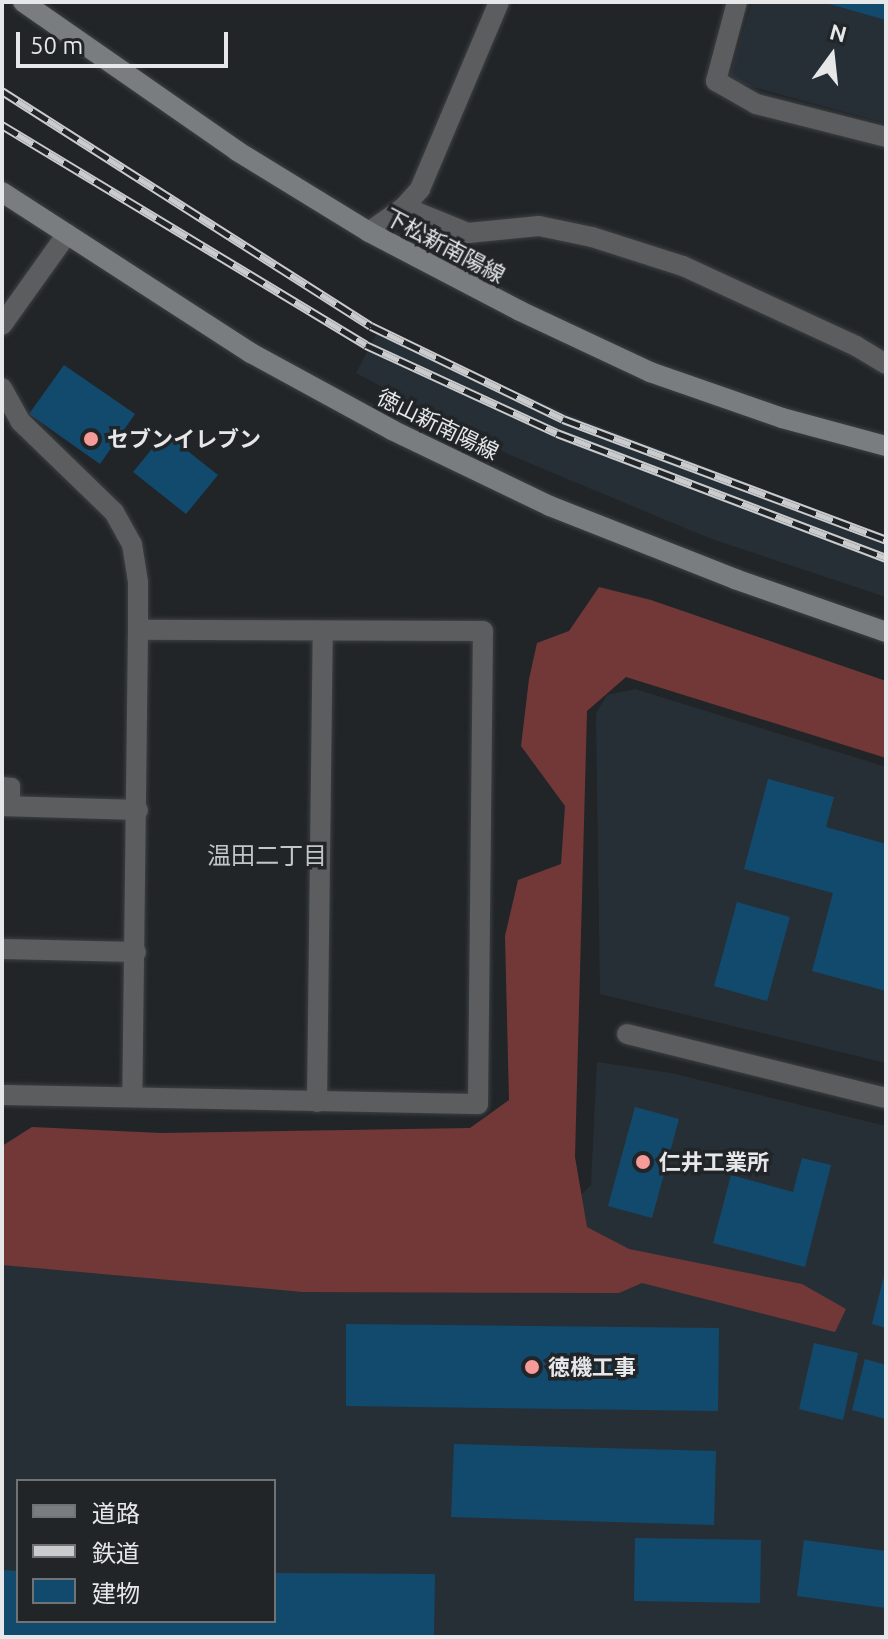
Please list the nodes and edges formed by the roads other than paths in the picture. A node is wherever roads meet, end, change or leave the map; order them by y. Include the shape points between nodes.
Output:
1 (23, 2) edge
2 (499, 2) edge
3 (737, 2) edge
4 (886, 137) edge
5 (2, 192) edge
6 (404, 207) junction
7 (369, 232) junction
8 (67, 234) junction
9 (2, 325) edge
10 (886, 364) edge
11 (2, 388) edge
12 (886, 446) edge
13 (138, 630) junction
14 (886, 632) edge
15 (323, 633) junction
16 (2, 785) edge
17 (7, 806) edge
18 (138, 810) junction
19 (2, 949) edge
20 (136, 952) junction
21 (627, 1034) dead end
22 (2, 1095) edge
23 (132, 1097) junction
24 (886, 1098) edge
25 (317, 1102) junction

1 - 7 main road, 下松新南陽線 via 237,151
2 - 6 street via 420,189
3 - 4 street via 716,81 756,104
5 - 8 main road, 徳山新南陽線
6 - 7 street
6 - 10 street via 468,233 539,226 683,266
7 - 12 main road, 下松新南陽線 via 650,372 782,418
8 - 9 street
8 - 14 main road, 徳山新南陽線 via 251,353 392,430 550,506
11 - 13 street via 20,421 114,512 132,544
13 - 15 street
13 - 18 street
15 - 25 street
15 - 25 street via 483,631 478,1104
16 - 17 lane via 12,786
17 - 18 street
18 - 20 street
19 - 20 street
20 - 23 street
21 - 24 street
22 - 23 street
23 - 25 street

